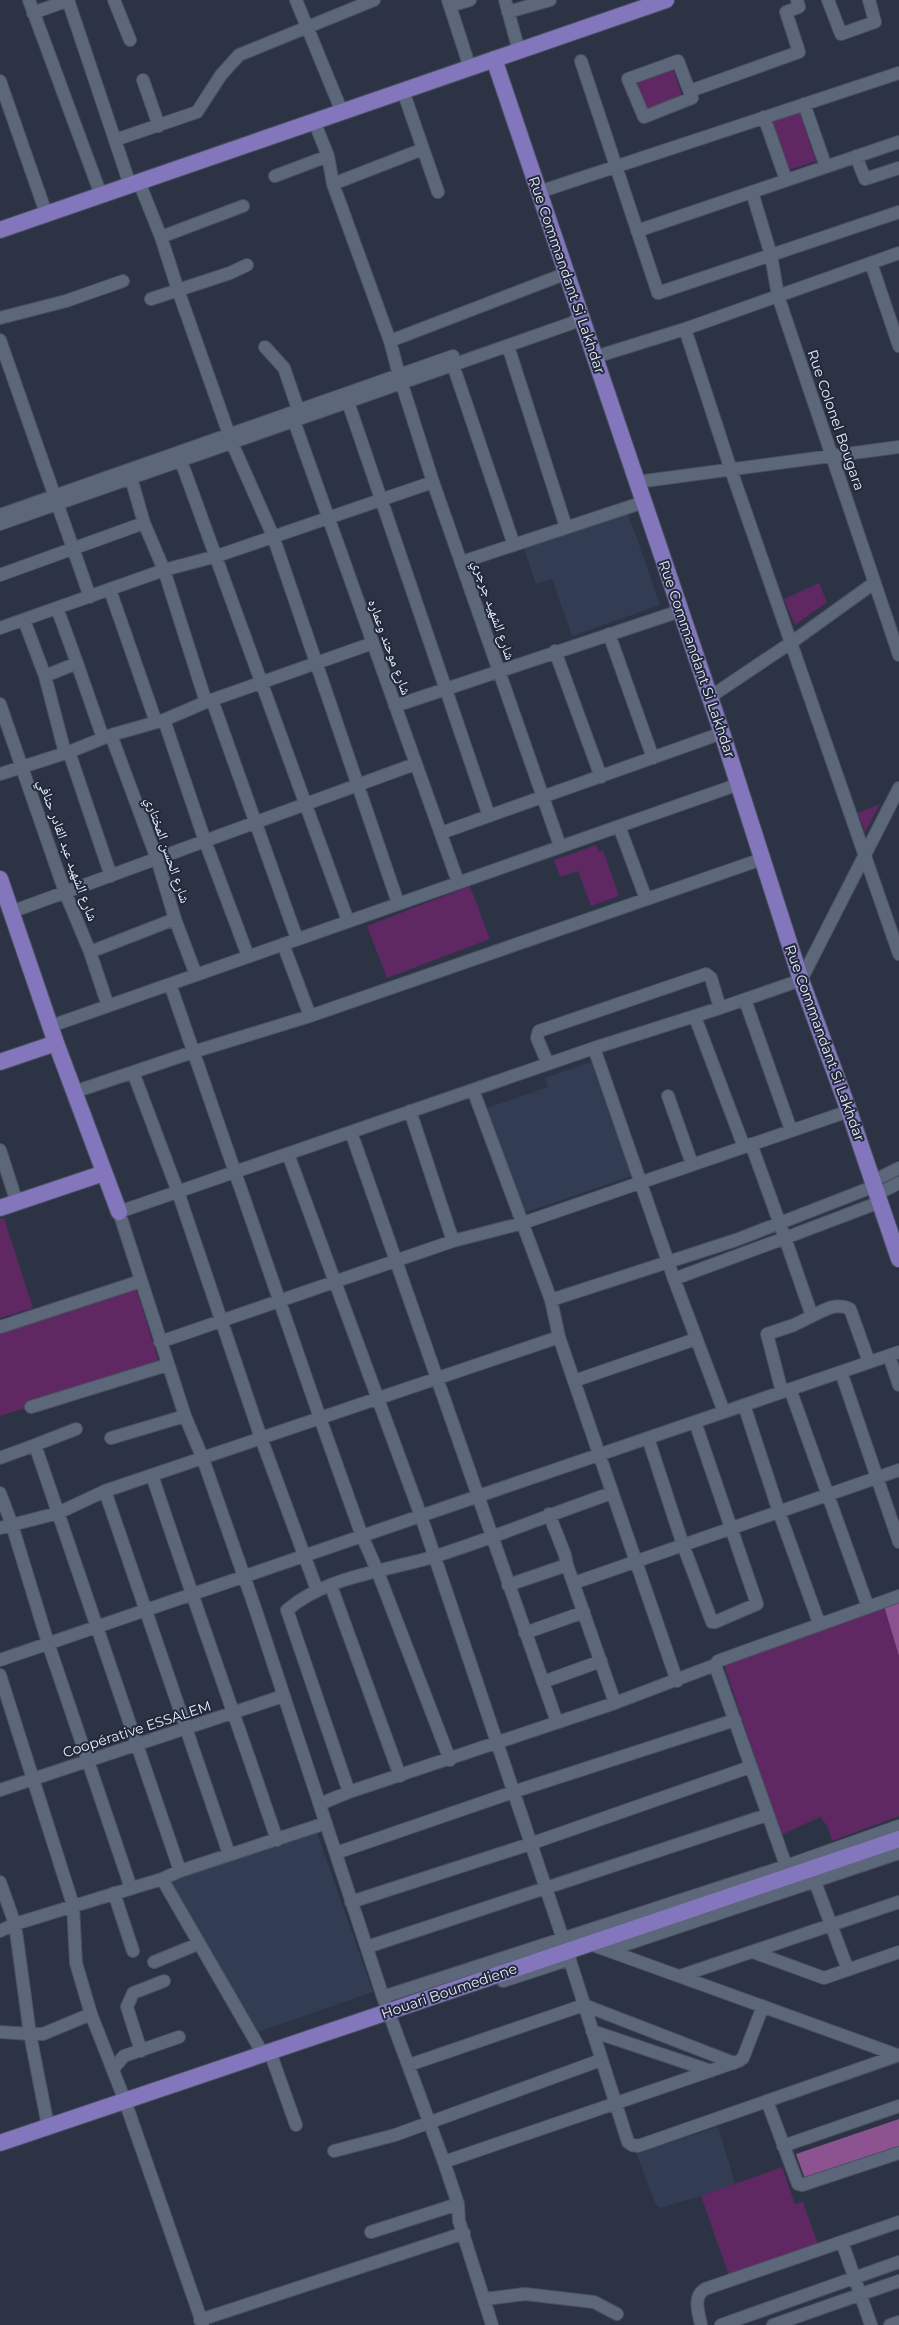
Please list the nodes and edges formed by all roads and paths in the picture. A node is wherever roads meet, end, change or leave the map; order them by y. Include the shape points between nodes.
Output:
1 (29, 0) edge
2 (114, 0) edge
3 (296, 0) edge
4 (374, 0) edge
5 (470, 0) edge
6 (550, 0) edge
7 (666, 0) edge
8 (797, 0) edge
9 (828, 0) edge
10 (869, 0) edge
11 (449, 3) edge
12 (635, 5) edge
13 (507, 6) edge
14 (33, 13) junction
15 (307, 26) junction
16 (130, 40) dead end
17 (519, 50) junction
18 (494, 59) junction
19 (581, 61) dead end
20 (470, 68) junction
21 (899, 72) edge
22 (143, 80) dead end
23 (0, 81) edge
24 (403, 91) junction
25 (690, 91) junction
26 (804, 104) junction
27 (342, 112) junction
28 (764, 117) junction
29 (314, 122) junction
30 (159, 126) junction
31 (115, 140) junction
32 (899, 142) edge
33 (423, 149) junction
34 (328, 156) junction
35 (856, 156) junction
36 (616, 166) junction
37 (826, 167) junction
38 (899, 168) edge
39 (276, 176) dead end
40 (786, 180) junction
41 (135, 184) junction
42 (333, 184) junction
43 (438, 192) dead end
44 (539, 192) junction
45 (752, 192) junction
46 (101, 195) junction
47 (244, 206) dead end
48 (899, 212) edge
49 (46, 213) junction
50 (0, 230) edge
51 (637, 231) junction
52 (161, 237) junction
53 (899, 253) edge
54 (771, 255) junction
55 (871, 263) junction
56 (247, 265) dead end
57 (567, 274) junction
58 (123, 281) dead end
59 (178, 290) junction
60 (778, 296) junction
61 (150, 299) dead end
62 (581, 315) junction
63 (0, 318) edge
64 (685, 329) junction
65 (0, 340) edge
66 (390, 341) junction
67 (508, 346) junction
68 (899, 346) edge
69 (265, 347) dead end
70 (595, 357) junction
71 (453, 365) junction
72 (400, 379) junction
73 (348, 402) junction
74 (296, 415) junction
75 (231, 438) junction
76 (899, 447) edge
77 (832, 456) junction
78 (181, 460) junction
79 (731, 470) junction
80 (132, 478) junction
81 (434, 482) junction
82 (637, 482) junction
83 (380, 499) junction
84 (55, 500) junction
85 (644, 502) junction
86 (0, 515) edge
87 (328, 517) junction
88 (144, 523) junction
89 (0, 524) edge
90 (566, 528) junction
91 (273, 536) junction
92 (514, 545) junction
93 (73, 549) junction
94 (217, 556) junction
95 (462, 562) junction
96 (164, 570) junction
97 (0, 575) edge
98 (874, 583) junction
99 (110, 590) junction
100 (90, 597) junction
101 (57, 608) junction
102 (680, 611) junction
103 (24, 620) junction
104 (0, 628) edge
105 (609, 634) junction
106 (792, 642) junction
107 (372, 643) junction
108 (555, 650) junction
109 (899, 655) edge
110 (78, 663) junction
111 (315, 664) junction
112 (499, 670) junction
113 (45, 676) junction
114 (263, 682) junction
115 (444, 689) junction
116 (710, 697) junction
117 (209, 701) junction
118 (0, 704) edge
119 (395, 706) junction
120 (160, 721) junction
121 (722, 733) junction
122 (107, 737) junction
123 (67, 753) junction
124 (653, 758) junction
125 (416, 764) junction
126 (21, 767) junction
127 (0, 774) edge
128 (601, 777) junction
129 (739, 784) junction
130 (359, 785) junction
131 (899, 788) edge
132 (542, 797) junction
133 (307, 804) junction
134 (489, 816) junction
135 (257, 822) junction
136 (619, 826) junction
137 (441, 833) junction
138 (205, 841) junction
139 (560, 846) junction
140 (864, 855) junction
141 (157, 859) junction
142 (762, 859) junction
143 (110, 876) junction
144 (0, 879) edge
145 (458, 882) junction
146 (65, 892) junction
147 (646, 899) junction
148 (398, 903) junction
149 (11, 912) junction
150 (175, 919) junction
151 (348, 921) junction
152 (298, 939) junction
153 (283, 944) junction
154 (90, 952) junction
155 (899, 954) edge
156 (248, 956) junction
157 (196, 975) junction
158 (801, 980) junction
159 (170, 984) junction
160 (745, 1000) junction
161 (108, 1006) junction
162 (720, 1008) junction
163 (310, 1016) junction
164 (695, 1016) junction
165 (50, 1026) junction
166 (56, 1043) junction
167 (594, 1048) junction
168 (193, 1052) junction
169 (0, 1062) edge
170 (548, 1064) junction
171 (133, 1072) junction
172 (473, 1090) junction
173 (74, 1092) junction
174 (668, 1096) dead end
175 (410, 1111) junction
176 (849, 1111) junction
177 (791, 1130) junction
178 (351, 1132) junction
179 (747, 1146) junction
180 (0, 1150) edge
181 (288, 1154) junction
182 (692, 1164) junction
183 (899, 1168) edge
184 (236, 1172) junction
185 (104, 1174) junction
186 (642, 1182) junction
187 (899, 1183) edge
188 (876, 1191) junction
189 (178, 1192) junction
190 (17, 1203) junction
191 (0, 1208) edge
192 (119, 1212) junction
193 (523, 1223) junction
194 (779, 1223) junction
195 (785, 1238) junction
196 (453, 1241) junction
197 (899, 1259) edge
198 (396, 1261) junction
199 (668, 1261) junction
200 (674, 1280) junction
201 (141, 1281) junction
202 (336, 1281) junction
203 (551, 1300) junction
204 (279, 1301) junction
205 (812, 1316) junction
206 (221, 1321) junction
207 (0, 1326) edge
208 (560, 1337) junction
209 (696, 1339) junction
210 (160, 1342) junction
211 (894, 1354) edge
212 (869, 1362) junction
213 (168, 1364) junction
214 (841, 1372) junction
215 (437, 1379) junction
216 (574, 1381) junction
217 (899, 1385) edge
218 (786, 1391) junction
219 (380, 1398) junction
220 (744, 1405) junction
221 (31, 1407) dead end
222 (724, 1412) junction
223 (185, 1416) junction
224 (320, 1418) junction
225 (695, 1422) junction
226 (76, 1429) dead end
227 (112, 1438) dead end
228 (261, 1438) junction
229 (648, 1438) junction
230 (34, 1445) junction
231 (599, 1456) junction
232 (0, 1458) edge
233 (203, 1459) junction
234 (899, 1470) edge
235 (152, 1475) junction
236 (876, 1478) junction
237 (105, 1491) junction
238 (0, 1492) edge
239 (612, 1493) junction
240 (827, 1495) junction
241 (478, 1496) junction
242 (779, 1512) junction
243 (58, 1513) junction
244 (548, 1514) junction
245 (421, 1516) junction
246 (6, 1526) edge
247 (732, 1528) junction
248 (362, 1536) junction
249 (493, 1537) junction
250 (899, 1542) edge
251 (683, 1545) junction
252 (305, 1556) junction
253 (434, 1556) junction
254 (635, 1562) junction
255 (566, 1565) junction
256 (378, 1570) junction
257 (244, 1577) junction
258 (574, 1583) junction
259 (508, 1585) junction
260 (331, 1586) junction
261 (317, 1590) junction
262 (191, 1594) junction
263 (899, 1596) edge
264 (868, 1607) junction
265 (144, 1610) junction
266 (584, 1612) junction
267 (819, 1623) junction
268 (97, 1626) junction
269 (525, 1633) junction
270 (48, 1643) junction
271 (0, 1660) edge
272 (601, 1661) junction
273 (715, 1665) junction
274 (0, 1675) edge
275 (677, 1681) junction
276 (543, 1682) junction
277 (283, 1696) junction
278 (615, 1703) junction
279 (235, 1713) junction
280 (735, 1720) junction
281 (557, 1722) junction
282 (186, 1728) junction
283 (498, 1742) junction
284 (136, 1743) junction
285 (87, 1760) junction
286 (450, 1760) junction
287 (750, 1767) junction
288 (400, 1776) junction
289 (32, 1779) junction
290 (0, 1790) edge
291 (349, 1792) junction
292 (513, 1792) junction
293 (320, 1804) junction
294 (767, 1815) junction
295 (326, 1823) junction
296 (899, 1826) edge
297 (899, 1839) edge
298 (277, 1840) junction
299 (530, 1844) junction
300 (899, 1853) edge
301 (229, 1854) junction
302 (336, 1854) junction
303 (180, 1871) junction
304 (788, 1871) junction
305 (813, 1875) junction
306 (162, 1879) junction
307 (0, 1882) edge
308 (546, 1886) junction
309 (131, 1888) junction
310 (114, 1893) junction
311 (351, 1902) junction
312 (899, 1902) edge
313 (73, 1906) junction
314 (15, 1924) junction
315 (832, 1925) junction
316 (0, 1931) edge
317 (198, 1944) junction
318 (590, 1944) junction
319 (367, 1947) junction
320 (566, 1949) junction
321 (609, 1950) junction
322 (133, 1951) dead end
323 (753, 1952) junction
324 (899, 1952) edge
325 (154, 1962) dead end
326 (848, 1970) junction
327 (680, 1976) junction
328 (164, 1981) dead end
329 (584, 2005) junction
330 (763, 2006) junction
331 (387, 2009) junction
332 (92, 2014) junction
333 (592, 2030) junction
334 (0, 2032) edge
335 (30, 2034) junction
336 (180, 2037) dead end
337 (883, 2050) junction
338 (141, 2051) junction
339 (266, 2053) junction
340 (898, 2055) edge
341 (601, 2060) junction
342 (734, 2063) junction
343 (871, 2064) junction
344 (408, 2065) junction
345 (113, 2069) junction
346 (711, 2071) junction
347 (125, 2100) junction
348 (767, 2101) junction
349 (615, 2104) junction
350 (899, 2106) edge
351 (430, 2121) junction
352 (296, 2125) dead end
353 (48, 2126) junction
354 (0, 2143) edge
355 (783, 2146) junction
356 (334, 2151) dead end
357 (899, 2152) edge
358 (444, 2162) junction
359 (458, 2204) junction
360 (899, 2222) edge
361 (370, 2232) dead end
362 (464, 2233) junction
363 (842, 2242) junction
364 (899, 2262) edge
365 (854, 2278) junction
366 (899, 2281) edge
367 (860, 2295) junction
368 (485, 2299) junction
369 (617, 2314) dead end
370 (899, 2322) edge
371 (201, 2323) edge
372 (492, 2325) edge
373 (701, 2325) edge
374 (721, 2325) edge
375 (773, 2325) edge
376 (871, 2325) edge
377 (890, 2325) edge

1 - 14 street
2 - 16 street
3 - 15 street
4 - 15 street
5 - 11 street
6 - 13 street
7 - 12 main road
8 - 25 street via 799,7 786,12 799,52
9 - 10 street via 841,34 875,22
11 - 20 street
12 - 17 main road
13 - 17 street
14 - 31 street via 68,0
14 - 46 street
15 - 27 street
15 - 30 street via 239,55 221,75 197,112
17 - 18 main road
18 - 20 main road
18 - 44 main road, Rue Commandant Si Lakhdar
19 - 36 street
20 - 24 main road
21 - 26 street
22 - 30 street
23 - 49 street
24 - 27 main road
24 - 33 street
25 - 25 street via 678,61 628,79 644,117 692,98
26 - 28 street
26 - 37 street
27 - 29 main road
28 - 36 street
28 - 40 street
29 - 34 street, شارع الشهيد جرجري
29 - 41 main road
30 - 31 street
31 - 41 street
32 - 35 street
33 - 42 street
33 - 43 street
34 - 39 street
34 - 42 street, شارع الشهيد جرجري
35 - 37 street
35 - 38 street via 865,179
36 - 44 street
36 - 51 street
37 - 40 street
40 - 45 street
41 - 46 main road
41 - 52 street
42 - 66 street, شارع الشهيد جرجري
44 - 57 main road, Rue Commandant Si Lakhdar
45 - 51 street
45 - 54 street, Rue Colonel Bougara
46 - 49 main road
47 - 52 street
48 - 54 street
49 - 50 main road
51 - 54 street via 658,293
52 - 59 street
53 - 55 street
54 - 60 street, Rue Colonel Bougara
55 - 60 street
55 - 68 street
56 - 59 street
57 - 62 main road, Rue Commandant Si Lakhdar
57 - 66 street
58 - 63 street via 66,301
59 - 61 street
59 - 75 street
60 - 64 street
60 - 77 street, Rue Colonel Bougara
62 - 67 street via 572,323
62 - 70 main road, Rue Commandant Si Lakhdar
62 - 72 street via 569,316
64 - 70 street
64 - 79 street
65 - 84 street
66 - 72 street, شارع الشهيد جرجري
67 - 71 street
67 - 90 street
69 - 74 street, شارع موحند وعماره via 284,368
70 - 82 main road, Rue Commandant Si Lakhdar
71 - 72 street
71 - 92 street
72 - 73 street
72 - 74 street
72 - 81 street, شارع الشهيد جرجري
73 - 74 street
73 - 83 street
74 - 75 street
74 - 87 street, شارع موحند وعماره
75 - 78 street
75 - 84 street
75 - 91 street
76 - 77 street
77 - 79 street
77 - 98 street, Rue Colonel Bougara
78 - 80 street
78 - 94 street
79 - 82 street
79 - 106 street
80 - 84 street
80 - 88 street
81 - 83 street
81 - 95 street, شارع الشهيد جرجري
82 - 85 main road, Rue Commandant Si Lakhdar
83 - 87 street
83 - 115 street
84 - 86 street
84 - 89 street
84 - 93 street
85 - 90 street
85 - 102 main road, Rue Commandant Si Lakhdar
87 - 91 street
87 - 107 street, شارع موحند وعماره
88 - 93 street
88 - 96 street
90 - 92 street
91 - 94 street
91 - 111 street
92 - 95 street
93 - 97 street
93 - 100 street
94 - 96 street
94 - 114 street
95 - 112 street, شارع الشهيد جرجري
96 - 99 street
96 - 117 street
98 - 106 street
98 - 109 street, Rue Colonel Bougara
99 - 100 street
99 - 120 street
100 - 101 street
101 - 103 street
101 - 110 street, شارع الحسن المختاري
102 - 105 street
102 - 116 main road, Rue Commandant Si Lakhdar
103 - 104 street
103 - 113 street
105 - 108 street
105 - 124 street
106 - 116 street
106 - 140 street
107 - 111 street
107 - 119 street, شارع موحند وعماره
108 - 112 street
108 - 128 street
110 - 113 street
110 - 122 street, شارع الحسن المختاري
111 - 114 street
111 - 130 street
112 - 115 street
112 - 132 street, شارع الشهيد جرجري
113 - 123 street
114 - 117 street
114 - 133 street
115 - 119 street
115 - 134 street
116 - 121 main road, Rue Commandant Si Lakhdar
117 - 120 street
117 - 135 street
118 - 126 street, شارع الشهيد عبد القادر حنافي
119 - 125 street, شارع موحند وعماره
120 - 122 street
120 - 138 street
121 - 124 street
121 - 129 main road, Rue Commandant Si Lakhdar
122 - 123 street
122 - 141 street, شارع الحسن المختاري
123 - 126 street
123 - 143 street
124 - 128 street
125 - 130 street
125 - 137 street, شارع موحند وعماره
126 - 127 street
126 - 146 street, شارع الشهيد عبد القادر حنافي
128 - 132 street
129 - 136 street
129 - 142 main road, Rue Commandant Si Lakhdar
130 - 133 street
130 - 148 street
131 - 140 street
132 - 134 street
132 - 139 street, شارع الشهيد جرجري
133 - 135 street
133 - 151 street
134 - 137 street
135 - 138 street
135 - 152 street
136 - 139 street
136 - 147 street
137 - 145 street, شارع موحند وعماره
138 - 141 street
138 - 156 street
139 - 145 street
140 - 155 street
140 - 158 street
141 - 143 street
141 - 150 street, شارع الحسن المختاري
142 - 147 street
142 - 158 main road, Rue Commandant Si Lakhdar
143 - 146 street
144 - 149 main road
145 - 148 street
146 - 149 street
146 - 154 street, شارع الشهيد عبد القادر حنافي
147 - 163 street
148 - 151 street
149 - 165 main road
150 - 154 street
150 - 157 street, شارع الحسن المختاري
151 - 152 street
152 - 153 street
153 - 156 street
153 - 163 street
154 - 161 street, شارع الشهيد عبد القادر حنافي
156 - 157 street
157 - 159 street
158 - 160 street
158 - 176 main road, Rue Commandant Si Lakhdar
159 - 161 street
159 - 168 street
160 - 162 street
160 - 177 street
161 - 165 street
162 - 164 street
162 - 170 street via 711,978 706,974 539,1031 537,1038
163 - 168 street
164 - 167 street
164 - 179 street
165 - 166 main road
166 - 169 main road
166 - 173 main road
167 - 170 street
167 - 186 street
168 - 171 street
168 - 184 street
170 - 172 street
171 - 173 street
171 - 189 street
172 - 175 street
172 - 193 street
173 - 185 main road
174 - 182 street
175 - 178 street
175 - 196 street
176 - 177 street
176 - 188 main road, Rue Commandant Si Lakhdar
177 - 179 street
178 - 181 street
178 - 198 street
179 - 182 street
179 - 194 street
180 - 190 street
181 - 184 street
181 - 202 street
182 - 186 street
183 - 188 street
184 - 189 street
184 - 204 street
185 - 190 main road
185 - 192 main road
186 - 193 street
186 - 199 street
187 - 188 street
188 - 194 street
188 - 195 street
188 - 197 main road, Rue Commandant Si Lakhdar
189 - 192 street
189 - 206 street
190 - 191 main road
192 - 201 street
193 - 196 street
193 - 203 street
194 - 195 street
194 - 199 street
195 - 200 street
195 - 205 street
196 - 198 street
198 - 202 street
198 - 215 street
199 - 200 street
199 - 203 street
200 - 209 street
201 - 207 street
201 - 210 street
202 - 204 street
202 - 219 street
203 - 208 street
204 - 206 street
204 - 224 street
205 - 212 street via 830,1307 842,1305 850,1309
205 - 218 street via 767,1334
206 - 210 street
206 - 228 street
208 - 215 street
208 - 216 street
209 - 216 street
209 - 222 street
210 - 213 street
211 - 212 street
211 - 217 street
212 - 214 street
213 - 221 street
213 - 223 street
214 - 218 street
214 - 236 street
215 - 219 street
215 - 241 street
216 - 231 street
218 - 220 street
218 - 240 street
219 - 224 street
219 - 245 street
220 - 222 street
220 - 242 street
222 - 225 street
223 - 227 street
223 - 233 street
224 - 228 street
224 - 248 street
225 - 229 street
225 - 247 street
226 - 230 street
228 - 233 street
228 - 252 street
229 - 231 street
229 - 251 street
230 - 232 street
230 - 243 street
231 - 239 street
231 - 241 street
233 - 235 street
233 - 257 street
234 - 236 street
235 - 237 street
235 - 262 street
236 - 240 street
236 - 250 street
237 - 243 street
237 - 265 street
238 - 246 street
239 - 244 street
239 - 254 street
240 - 242 street
240 - 264 street
241 - 245 street
241 - 249 street
242 - 247 street
242 - 267 street
243 - 246 street
243 - 268 street
244 - 249 street
244 - 255 street via 565,1554
245 - 248 street
245 - 253 street
246 - 270 street
247 - 251 street
247 - 251 street via 757,1604 715,1622 712,1622
248 - 252 street
248 - 256 street
249 - 253 street
249 - 259 street
251 - 254 street
252 - 257 street
252 - 261 street
253 - 256 street
253 - 283 street
254 - 258 street
254 - 275 street
255 - 258 street
255 - 259 street
256 - 260 street
256 - 286 street
257 - 262 street
257 - 277 street
258 - 266 street
259 - 269 street
260 - 261 street
260 - 288 street
261 - 291 street via 287,1610
262 - 265 street
262 - 279 street
263 - 264 street
264 - 267 street
265 - 268 street
265 - 282 street
266 - 269 street
266 - 272 street
267 - 273 street via 718,1661
268 - 270 street
268 - 284 street
269 - 276 street
270 - 271 street
270 - 285 street
272 - 276 street
272 - 278 street
273 - 275 street
273 - 280 street
274 - 289 street
275 - 278 street
276 - 281 street
277 - 279 street, Coopérative ESSALEM
277 - 293 street
278 - 281 street
279 - 282 street, Coopérative ESSALEM
279 - 298 street
280 - 287 street
280 - 292 street
281 - 283 street
282 - 284 street, Coopérative ESSALEM
282 - 301 street
283 - 286 street
283 - 292 street
284 - 285 street, Coopérative ESSALEM
284 - 303 street
285 - 289 street, Coopérative ESSALEM
285 - 309 street
286 - 288 street
287 - 294 street
287 - 299 street
288 - 291 street
289 - 290 street, Coopérative ESSALEM
289 - 313 street
291 - 293 street
292 - 299 street
292 - 302 street
293 - 295 street
294 - 304 street
294 - 308 street
295 - 298 street
295 - 302 street
296 - 304 street
297 - 305 main road, Houari Boumediene
298 - 301 street
299 - 308 street
299 - 311 street
300 - 305 street
301 - 303 street
302 - 311 street
303 - 306 street
304 - 305 main road, Houari Boumediene
304 - 318 main road, Houari Boumediene
304 - 320 street
305 - 315 street
305 - 321 street
306 - 309 street
306 - 317 street
307 - 314 street
308 - 319 street
308 - 320 street
309 - 310 street
310 - 313 street
310 - 322 street
311 - 319 street
312 - 315 street
313 - 314 street
313 - 332 street via 76,1962
314 - 316 street
314 - 335 street
315 - 323 street
315 - 326 street
317 - 325 street
317 - 339 street
318 - 320 main road, Houari Boumediene
318 - 321 street
319 - 331 street
320 - 329 street
320 - 331 main road, Houari Boumediene
321 - 327 street
323 - 326 street via 824,1978
323 - 327 street
324 - 326 street
327 - 330 street
328 - 338 street via 133,1993 127,2007
329 - 333 street
329 - 342 street
329 - 344 street
330 - 337 street
330 - 342 street via 743,2058
331 - 339 main road, Houari Boumediene
331 - 344 street
332 - 335 street via 43,2034
332 - 345 street
333 - 341 street
333 - 346 street
334 - 335 street
335 - 353 street
336 - 338 street
337 - 340 street
337 - 343 street
338 - 345 street via 124,2056
339 - 347 main road, Houari Boumediene
339 - 352 street
340 - 343 street
341 - 349 street
341 - 351 street
342 - 346 street
343 - 348 street
344 - 351 street
345 - 347 street
346 - 349 street
347 - 353 main road, Houari Boumediene
347 - 371 street
348 - 349 street via 638,2146 628,2142
348 - 355 street
349 - 358 street
350 - 355 street
351 - 356 street via 394,2135
351 - 358 street
353 - 354 main road, Houari Boumediene
355 - 357 street via 798,2184 802,2185
358 - 359 street
359 - 361 street
359 - 362 street
360 - 363 street
362 - 368 street
362 - 371 street
363 - 365 street
363 - 373 street via 700,2292 697,2302
364 - 365 street
365 - 367 street
365 - 374 street
366 - 367 street
367 - 375 street
367 - 376 street
368 - 369 street via 525,2294 594,2302
368 - 372 street
370 - 377 street

